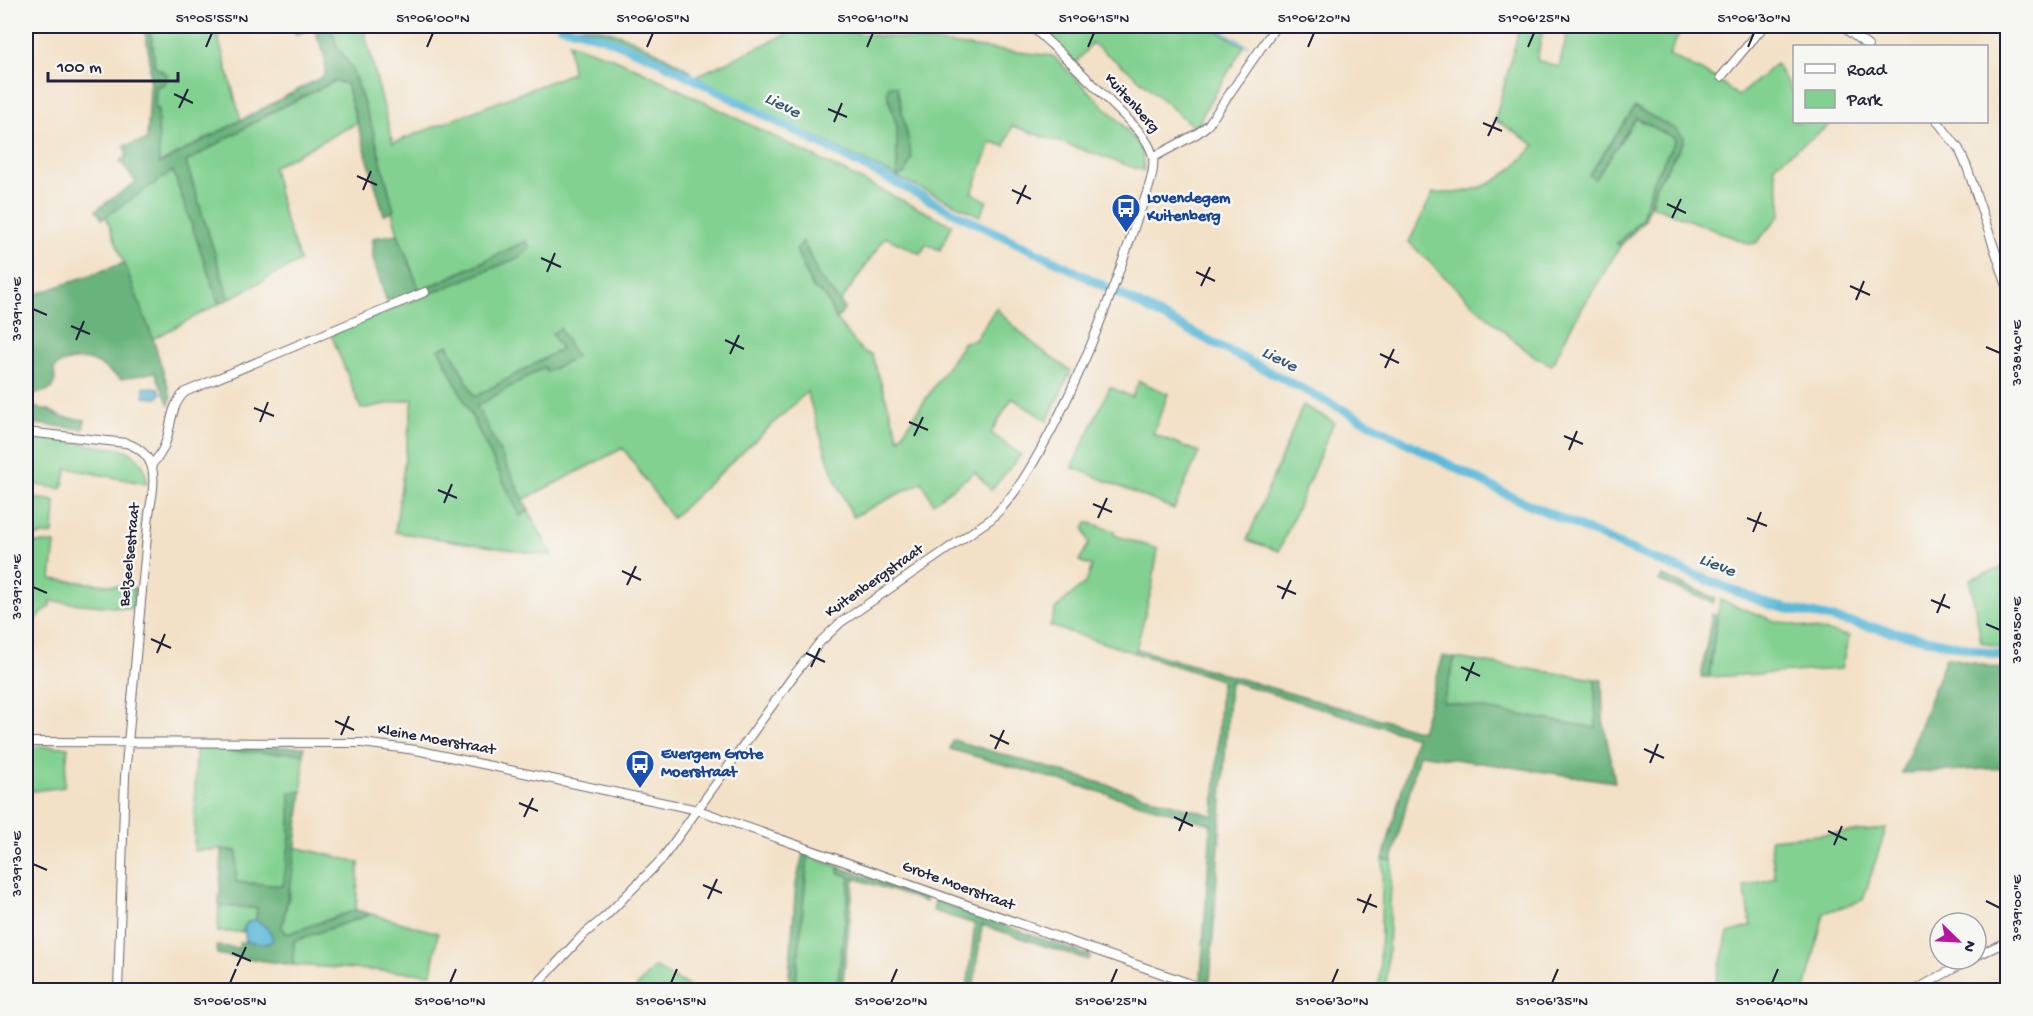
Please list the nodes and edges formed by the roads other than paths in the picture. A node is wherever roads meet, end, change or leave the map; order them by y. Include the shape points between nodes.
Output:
1 (1031, 26) edge
2 (1276, 26) edge
3 (1764, 26) edge
4 (1842, 26) edge
5 (1867, 45) edge
6 (1721, 77) dead end
7 (1939, 123) edge
8 (1154, 157) junction
9 (2007, 289) edge
10 (425, 292) dead end
11 (1110, 295) joint
12 (26, 432) edge
13 (152, 465) junction
14 (26, 742) edge
15 (129, 742) junction
16 (698, 810) junction
17 (2007, 941) edge
18 (1988, 950) edge
19 (1950, 971) edge
20 (118, 990) edge
21 (532, 990) edge
22 (1208, 990) edge
23 (1916, 990) edge

1 - 8 street, Kuitenberg via 1136,129
2 - 8 street via 1208,125
3 - 6 street
4 - 5 street
7 - 9 street via 1967,167
8 - 11 street, Kuitenberg via 1149,184
10 - 13 street via 185,392 176,400 165,448
11 - 16 street, Kuitenbergstraat via 1055,423 1026,476 1004,506 973,532 840,623 820,642
12 - 13 street via 126,443 139,450
13 - 15 street, Belzeelsestraat via 155,481
14 - 15 street, Kleine Moerstraat
15 - 16 street, Kleine Moerstraat via 362,743 416,750
15 - 20 street, Belzeelsestraat
16 - 21 street, Kuitenbergstraat via 662,859 583,934
16 - 22 street, Grote Moerstraat
17 - 18 street
19 - 23 street

